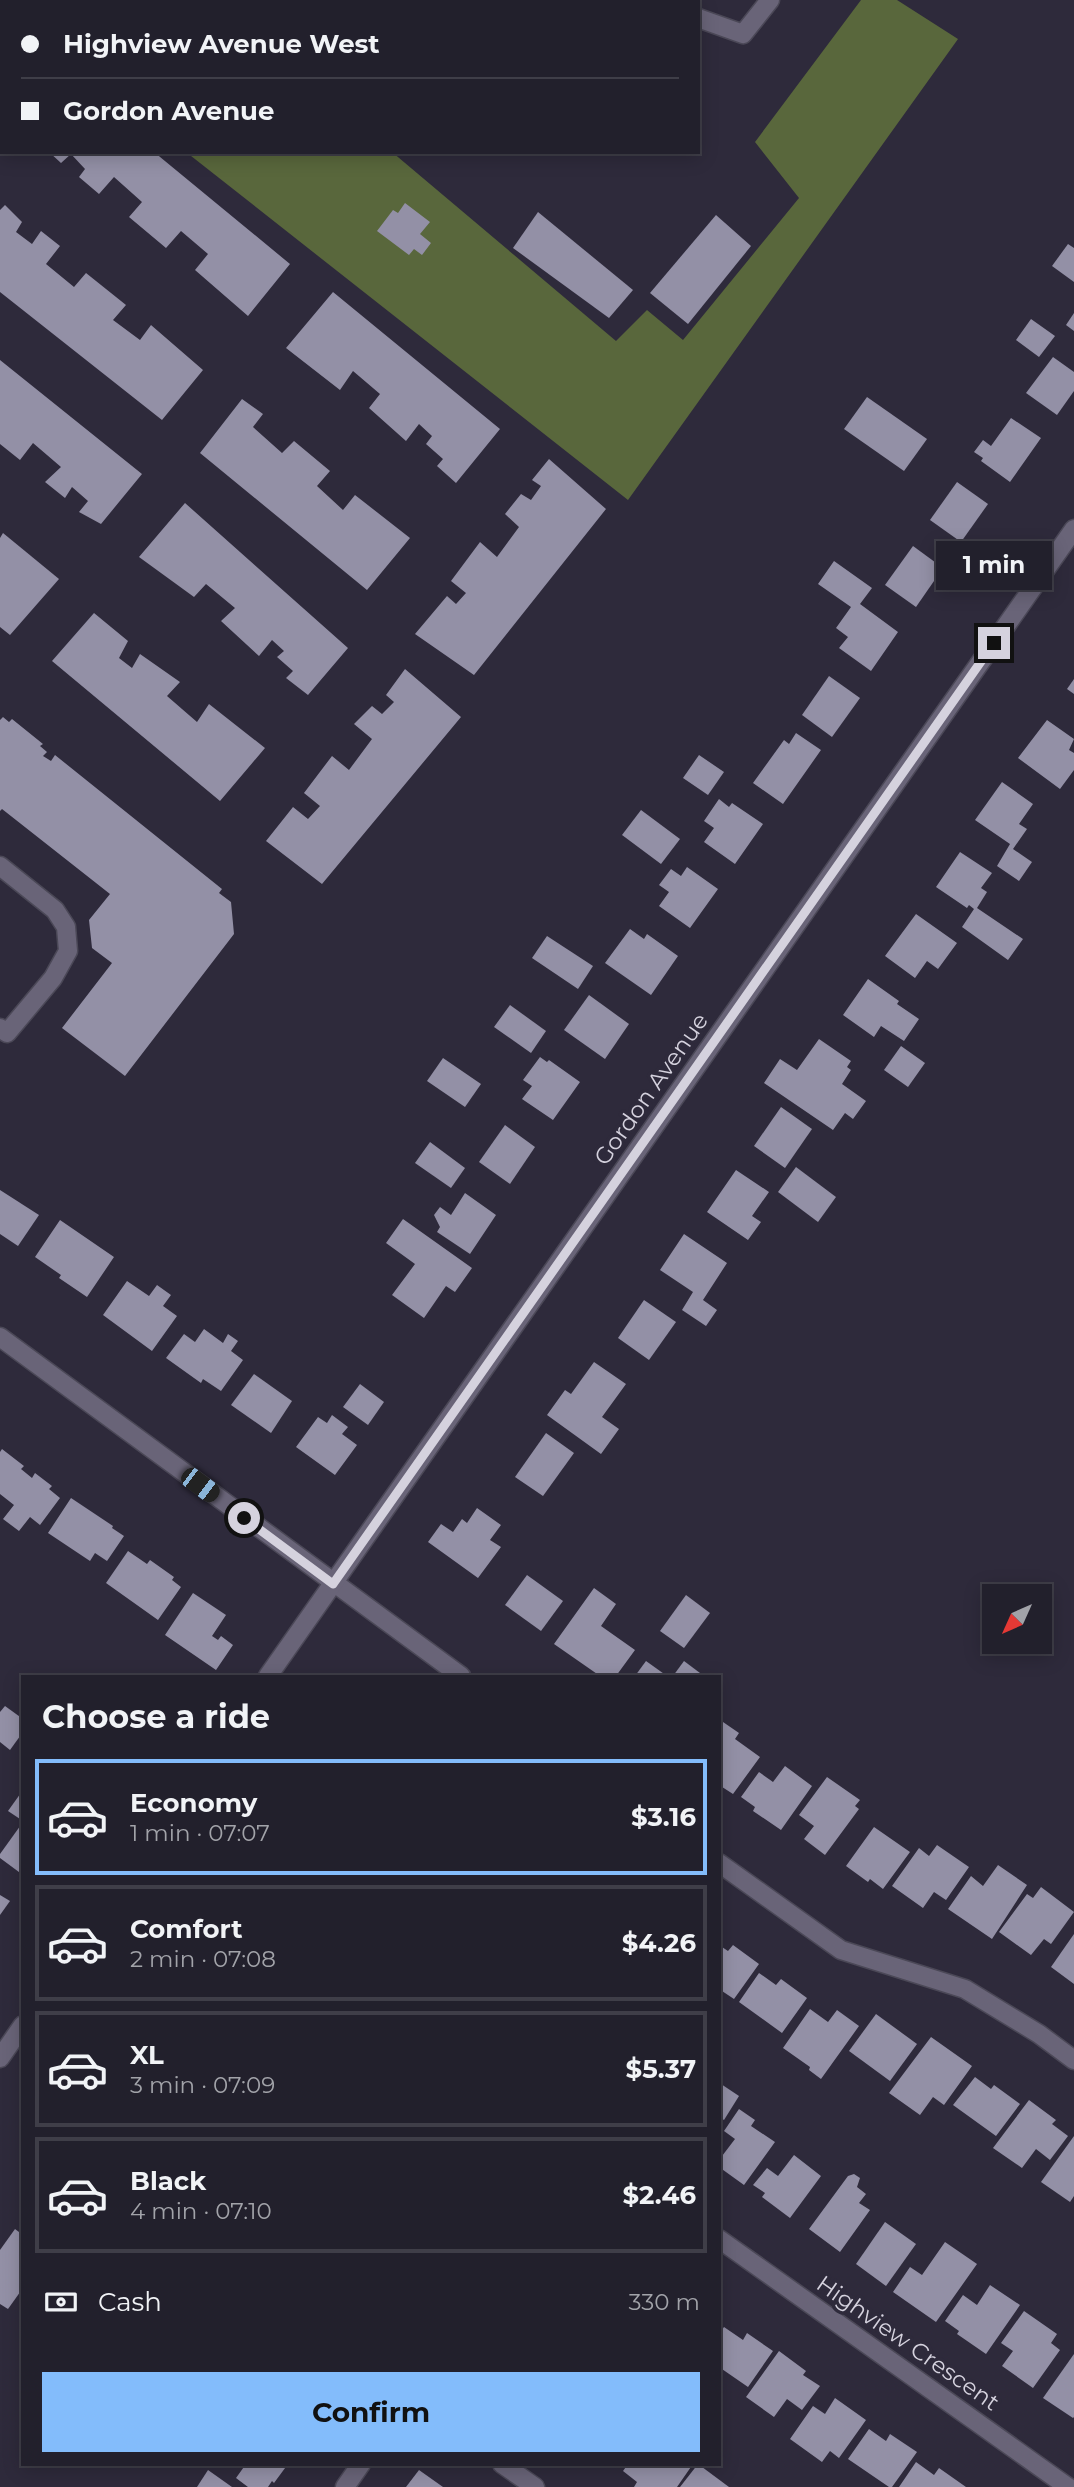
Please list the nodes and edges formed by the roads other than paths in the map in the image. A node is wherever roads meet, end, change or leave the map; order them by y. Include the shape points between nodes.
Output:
1 (771, 0) edge
2 (700, 19) edge
3 (1074, 529) edge
4 (0, 866) edge
5 (0, 1028) edge
6 (0, 1337) edge
7 (333, 1584) junction
8 (269, 1675) edge
9 (460, 1675) edge
10 (721, 1864) edge
11 (21, 2028) edge
12 (0, 2058) edge
13 (1074, 2060) edge
14 (721, 2240) edge
15 (360, 2466) edge
16 (505, 2466) edge
17 (345, 2487) edge
18 (535, 2487) edge
19 (1068, 2487) edge

1 - 2 street via 743,34
3 - 7 street, Gordon Avenue
4 - 5 street via 55,910 66,927 68,951 53,978 7,1033
6 - 7 street
7 - 8 street, Gordon Avenue
7 - 9 street
10 - 13 street via 841,1950 965,1989
11 - 12 street
14 - 19 street, Highview Crescent
15 - 17 street
16 - 18 street

